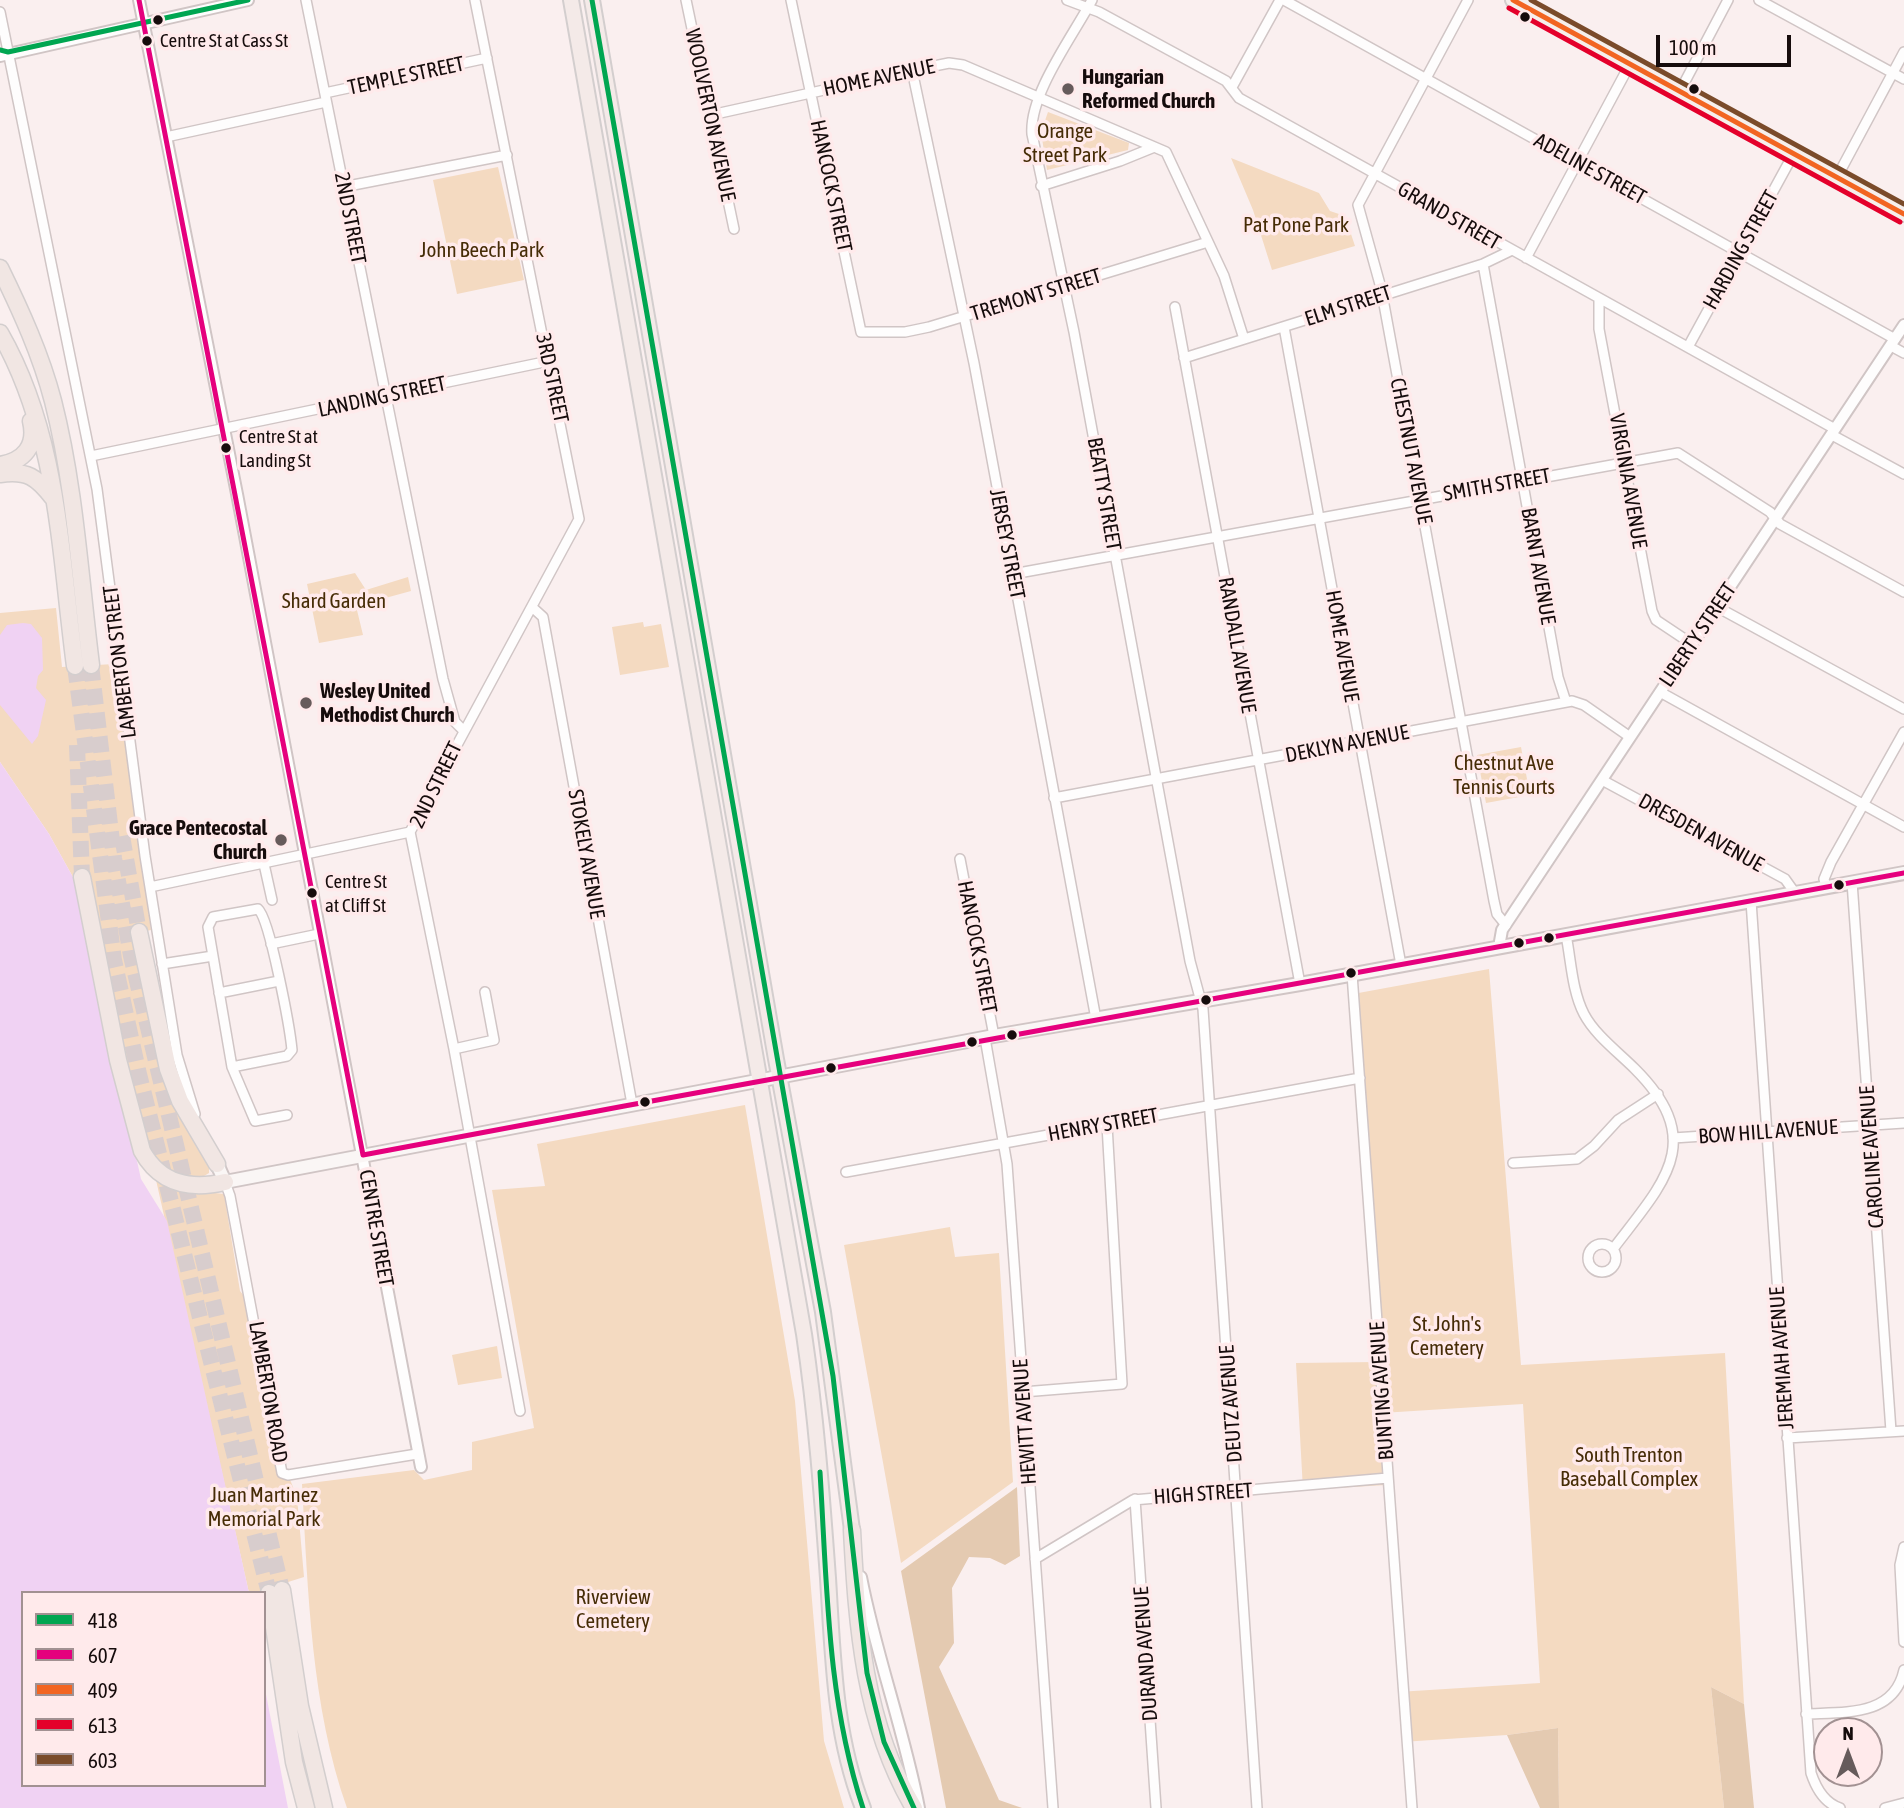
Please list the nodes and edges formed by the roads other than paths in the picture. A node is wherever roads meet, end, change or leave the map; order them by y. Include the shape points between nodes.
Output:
1 (139, 0) edge
2 (248, 0) edge
3 (306, 0) edge
4 (475, 0) edge
5 (570, 0) edge
6 (592, 0) edge
7 (687, 0) edge
8 (791, 0) edge
9 (1067, 0) edge
10 (1092, 0) edge
11 (1282, 0) edge
12 (1468, 0) edge
13 (1728, 0) edge
14 (1759, 0) edge
15 (1519, 2) edge
16 (1087, 10) junction
17 (0, 12) edge
18 (143, 22) junction
19 (1904, 52) edge
20 (3, 53) edge
21 (487, 58) junction
22 (1630, 64) junction
23 (912, 70) junction
24 (1893, 73) junction
25 (1425, 78) junction
26 (1904, 79) edge
27 (1232, 87) junction
28 (1679, 91) junction
29 (811, 93) junction
30 (326, 97) junction
31 (1038, 99) junction
32 (711, 115) junction
33 (166, 137) junction
34 (1152, 148) junction
35 (1794, 153) junction
36 (507, 155) junction
37 (1577, 162) junction
38 (1374, 173) junction
39 (1838, 177) junction
40 (1041, 186) junction
41 (343, 187) junction
42 (1904, 214) edge
43 (734, 229) dead end
44 (1208, 242) junction
45 (1510, 251) junction
46 (1740, 252) junction
47 (1526, 258) junction
48 (1483, 264) junction
49 (0, 268) edge
50 (1063, 287) junction
51 (1383, 295) junction
52 (1599, 299) junction
53 (1175, 307) dead end
54 (964, 318) junction
55 (1904, 325) edge
56 (1284, 327) junction
57 (861, 332) joint
58 (0, 333) edge
59 (1244, 339) junction
60 (1893, 342) junction
61 (1688, 347) junction
62 (1904, 353) edge
63 (1184, 358) junction
64 (549, 361) junction
65 (16, 362) junction
66 (385, 396) junction
67 (224, 429) junction
68 (1834, 432) junction
69 (91, 456) junction
70 (1624, 461) junction
71 (0, 465) edge
72 (0, 474) edge
73 (1904, 474) edge
74 (1522, 480) junction
75 (53, 499) junction
76 (1421, 499) junction
77 (1319, 518) junction
78 (1776, 520) junction
79 (1217, 536) junction
80 (1115, 555) junction
81 (1013, 574) junction
82 (1904, 592) edge
83 (1717, 607) junction
84 (533, 608) junction
85 (1692, 644) junction
86 (1660, 692) junction
87 (1566, 702) junction
88 (1904, 709) edge
89 (1462, 722) junction
90 (463, 730) junction
91 (1904, 732) edge
92 (1630, 737) junction
93 (1360, 741) junction
94 (1258, 760) junction
95 (1157, 779) junction
96 (1602, 780) junction
97 (1054, 798) junction
98 (1864, 805) junction
99 (1904, 827) edge
100 (410, 832) junction
101 (304, 856) junction
102 (960, 859) dead end
103 (264, 864) junction
104 (1904, 873) edge
105 (82, 877) tunnel mouth
106 (1852, 882) junction
107 (150, 887) junction
108 (1826, 887) junction
109 (1795, 893) junction
110 (272, 900) dead end
111 (1751, 901) junction
112 (1506, 925) junction
113 (139, 932) tunnel mouth
114 (319, 934) junction
115 (1566, 935) junction
116 (271, 944) junction
117 (1499, 947) junction
118 (213, 956) junction
119 (162, 964) junction
120 (1401, 965) junction
121 (1352, 974) junction
122 (279, 981) junction
123 (1300, 984) junction
124 (219, 992) junction
125 (485, 992) dead end
126 (1199, 1001) junction
127 (1096, 1019) junction
128 (989, 1037) junction
129 (454, 1049) junction
130 (232, 1067) junction
131 (780, 1078) junction
132 (1360, 1078) junction
133 (760, 1082) junction
134 (1658, 1094) junction
135 (632, 1104) junction
136 (1209, 1105) junction
137 (286, 1115) dead end
138 (1904, 1123) edge
139 (1107, 1125) junction
140 (1869, 1125) junction
141 (1766, 1132) junction
142 (470, 1134) junction
143 (1673, 1138) junction
144 (1005, 1143) junction
145 (363, 1155) junction
146 (1513, 1163) dead end
147 (217, 1164) junction
148 (846, 1172) dead end
149 (225, 1182) junction
150 (1613, 1249) dead end
151 (253, 1307) joint
152 (1023, 1392) junction
153 (520, 1411) dead end
154 (1904, 1431) edge
155 (1891, 1432) junction
156 (1787, 1438) junction
157 (417, 1454) junction
158 (421, 1467) dead end
159 (1388, 1478) junction
160 (1237, 1491) junction
161 (1135, 1499) junction
162 (852, 1530) junction
163 (1904, 1547) edge
164 (1035, 1559) junction
165 (1904, 1642) edge
166 (1904, 1670) edge
167 (1806, 1714) junction
168 (1904, 1802) edge
169 (1834, 1807) edge
170 (306, 1808) edge
171 (324, 1808) edge
172 (863, 1808) edge
173 (917, 1808) edge
174 (1054, 1808) edge
175 (1156, 1808) edge
176 (1257, 1808) edge
177 (1412, 1808) edge
178 (1885, 1808) edge

1 - 18 street, CENTRE STREET
2 - 18 street
3 - 30 street, 2ND STREET
4 - 21 street, 3RD STREET
5 - 133 highway
6 - 131 highway
7 - 32 street, WOOLVERTON AVENUE
8 - 29 street, HANCOCK STREET
9 - 16 street, GRAND STREET
10 - 16 street, BEATTY STREET
11 - 25 street, ADELINE STREET
11 - 27 street
12 - 25 street, CHESTNUT AVENUE
13 - 28 street
14 - 24 street
15 - 22 main road
16 - 27 street, GRAND STREET via 1099,12
16 - 31 street, BEATTY STREET
17 - 20 street, LAMBERTON STREET
18 - 20 street
18 - 33 street, CENTRE STREET
19 - 24 street
20 - 69 street, LAMBERTON STREET
21 - 30 street, TEMPLE STREET
21 - 36 street, 3RD STREET
22 - 28 main road
22 - 37 street
23 - 29 street, HOME AVENUE
23 - 31 street, HOME AVENUE via 955,63
23 - 54 street, JERSEY STREET
24 - 26 street
24 - 39 street
25 - 37 street, ADELINE STREET
25 - 38 street, CHESTNUT AVENUE
27 - 38 street, GRAND STREET via 1239,98
28 - 35 main road
29 - 32 street, HOME AVENUE
29 - 57 street, HANCOCK STREET
30 - 33 street, TEMPLE STREET
30 - 41 street, 2ND STREET
31 - 34 street, HOME AVENUE
31 - 40 street, BEATTY STREET via 1031,126
32 - 43 street, WOOLVERTON AVENUE
33 - 67 street, CENTRE STREET
34 - 40 street
34 - 44 street, HOME AVENUE via 1169,157
35 - 39 main road
35 - 46 street, HARDING STREET
36 - 41 street
36 - 64 street, 3RD STREET
37 - 46 street, ADELINE STREET
37 - 47 street
38 - 45 street, GRAND STREET
38 - 51 street, CHESTNUT AVENUE via 1358,205
39 - 42 main road
40 - 50 street, BEATTY STREET
41 - 66 street, 2ND STREET
44 - 50 street, TREMONT STREET
44 - 59 street, HOME AVENUE
45 - 47 street, GRAND STREET
45 - 48 street, ELM STREET
46 - 60 street, ADELINE STREET
46 - 61 street, HARDING STREET
47 - 52 street, GRAND STREET
48 - 51 street, ELM STREET
48 - 74 street, BARNT AVENUE
49 - 75 highway via 34,342 64,456 83,665
50 - 54 street, TREMONT STREET
50 - 80 street, BEATTY STREET
51 - 56 street, ELM STREET
51 - 76 street, CHESTNUT AVENUE
52 - 61 street, GRAND STREET
52 - 70 street, VIRGINIA AVENUE via 1600,329
53 - 63 street, RANDALL AVENUE
54 - 57 street, TREMONT STREET via 913,331
54 - 81 street, JERSEY STREET
55 - 60 street, LIBERTY STREET
56 - 59 street, ELM STREET
56 - 77 street, HOME AVENUE
58 - 65 highway
59 - 63 street, ELM STREET
60 - 62 street, ADELINE STREET
60 - 68 street, LIBERTY STREET
61 - 68 street, GRAND STREET
63 - 79 street, RANDALL AVENUE
64 - 66 street, LANDING STREET
64 - 84 street, 3RD STREET via 579,519
65 - 71 highway via 33,442 19,460
65 - 75 highway via 33,401 48,456
66 - 67 street, LANDING STREET
66 - 90 street, 2ND STREET via 450,709
67 - 69 street, LANDING STREET
67 - 101 street, CENTRE STREET
68 - 73 street, GRAND STREET
68 - 78 street, LIBERTY STREET
69 - 107 street, LAMBERTON STREET
70 - 74 street, SMITH STREET
70 - 78 street, SMITH STREET via 1683,454
70 - 85 street, VIRGINIA AVENUE via 1654,617
72 - 75 highway via 34,476
74 - 76 street, SMITH STREET
74 - 87 street, BARNT AVENUE
76 - 77 street, SMITH STREET
76 - 89 street, CHESTNUT AVENUE
77 - 79 street, SMITH STREET
77 - 93 street, HOME AVENUE
78 - 82 street, SMITH STREET
78 - 83 street, LIBERTY STREET
79 - 80 street, SMITH STREET
79 - 94 street, RANDALL AVENUE
80 - 81 street, SMITH STREET
80 - 95 street, BEATTY STREET
81 - 97 street, JERSEY STREET
83 - 85 street, LIBERTY STREET
83 - 88 street
84 - 90 street, 3RD STREET
84 - 135 street, STOKELY AVENUE via 543,617
85 - 86 street, LIBERTY STREET
86 - 92 street, LIBERTY STREET
86 - 98 street
87 - 89 street, DEKLYN AVENUE
87 - 92 street via 1577,701
89 - 93 street, DEKLYN AVENUE
89 - 112 street, CHESTNUT AVENUE via 1494,901
90 - 100 street, 2ND STREET
91 - 98 street
92 - 96 street, LIBERTY STREET
93 - 94 street, DEKLYN AVENUE
93 - 120 street, HOME AVENUE
94 - 95 street, DEKLYN AVENUE
94 - 123 street, RANDALL AVENUE
95 - 97 street, DEKLYN AVENUE
95 - 126 street, BEATTY STREET
96 - 109 street, DRESDEN AVENUE via 1785,879
96 - 112 street, LIBERTY STREET
97 - 127 street, JERSEY STREET
98 - 99 street
98 - 108 street via 1827,872
100 - 101 street
100 - 129 street, 2ND STREET
101 - 103 street
101 - 114 street, CENTRE STREET
102 - 128 street, HANCOCK STREET
103 - 107 street
103 - 110 street
104 - 106 main road
105 - 149 highway via 118,1060 142,1151 168,1179 190,1186
106 - 108 main road
106 - 140 street, CAROLINE AVENUE
107 - 119 street, LAMBERTON STREET
108 - 109 main road
109 - 111 main road
111 - 115 main road
111 - 141 street, JEREMIAH AVENUE
112 - 117 street, LIBERTY STREET
113 - 147 highway via 168,1069 180,1101
114 - 116 street
114 - 145 street, CENTRE STREET
115 - 117 main road
115 - 134 street via 1583,1012
116 - 118 street via 262,913 253,909 209,920
116 - 122 street
117 - 120 main road
118 - 119 street
118 - 124 street
119 - 147 street, LAMBERTON STREET via 183,1080
120 - 121 main road
121 - 123 main road
121 - 132 street, BUNTING AVENUE
122 - 124 street
122 - 130 street via 292,1050 286,1056
123 - 126 main road
124 - 130 street
125 - 129 street via 494,1040
126 - 127 main road
126 - 136 street, DEUTZ AVENUE
127 - 128 main road
128 - 131 main road
128 - 144 street, HEWITT AVENUE
129 - 142 street, 2ND STREET
130 - 137 street via 255,1121
131 - 133 main road
131 - 162 highway via 833,1376
132 - 136 street, HENRY STREET
132 - 159 street, BUNTING AVENUE
133 - 135 main road
133 - 172 highway via 814,1405 838,1717
134 - 143 street via 1668,1112
134 - 146 street via 1618,1120 1577,1159
135 - 142 main road
136 - 139 street, HENRY STREET
136 - 160 street, DEUTZ AVENUE
138 - 140 street, BOW HILL AVENUE
139 - 144 street, HENRY STREET
139 - 152 street via 1122,1384
140 - 141 street, BOW HILL AVENUE
140 - 155 street, CAROLINE AVENUE
141 - 143 street, BOW HILL AVENUE
141 - 156 street, JEREMIAH AVENUE
142 - 145 main road
142 - 153 street, 2ND STREET
143 - 150 street via 1664,1179
144 - 148 street, HENRY STREET
144 - 152 street, HEWITT AVENUE
145 - 149 main road
145 - 157 street, CENTRE STREET
147 - 149 main road, LAMBERTON STREET
149 - 151 street, LAMBERTON STREET
151 - 157 street, LAMBERTON ROAD via 282,1473
152 - 164 street, HEWITT AVENUE
154 - 155 street
155 - 156 street
156 - 167 street, JEREMIAH AVENUE
157 - 158 street, CENTRE STREET
159 - 160 street, HIGH STREET
159 - 177 street, BUNTING AVENUE
160 - 161 street, HIGH STREET
160 - 176 street, DEUTZ AVENUE
161 - 164 street, HIGH STREET
161 - 175 street, DURAND AVENUE
162 - 173 street via 870,1620 905,1736
162 - 173 highway via 862,1655 873,1709 890,1759
163 - 165 street via 1900,1565
164 - 174 street, HEWITT AVENUE
166 - 167 street via 1893,1693 1876,1707
167 - 169 street, JEREMIAH AVENUE via 1811,1773 1820,1793
168 - 178 street
170 - 171 highway via 294,1762 275,1592

